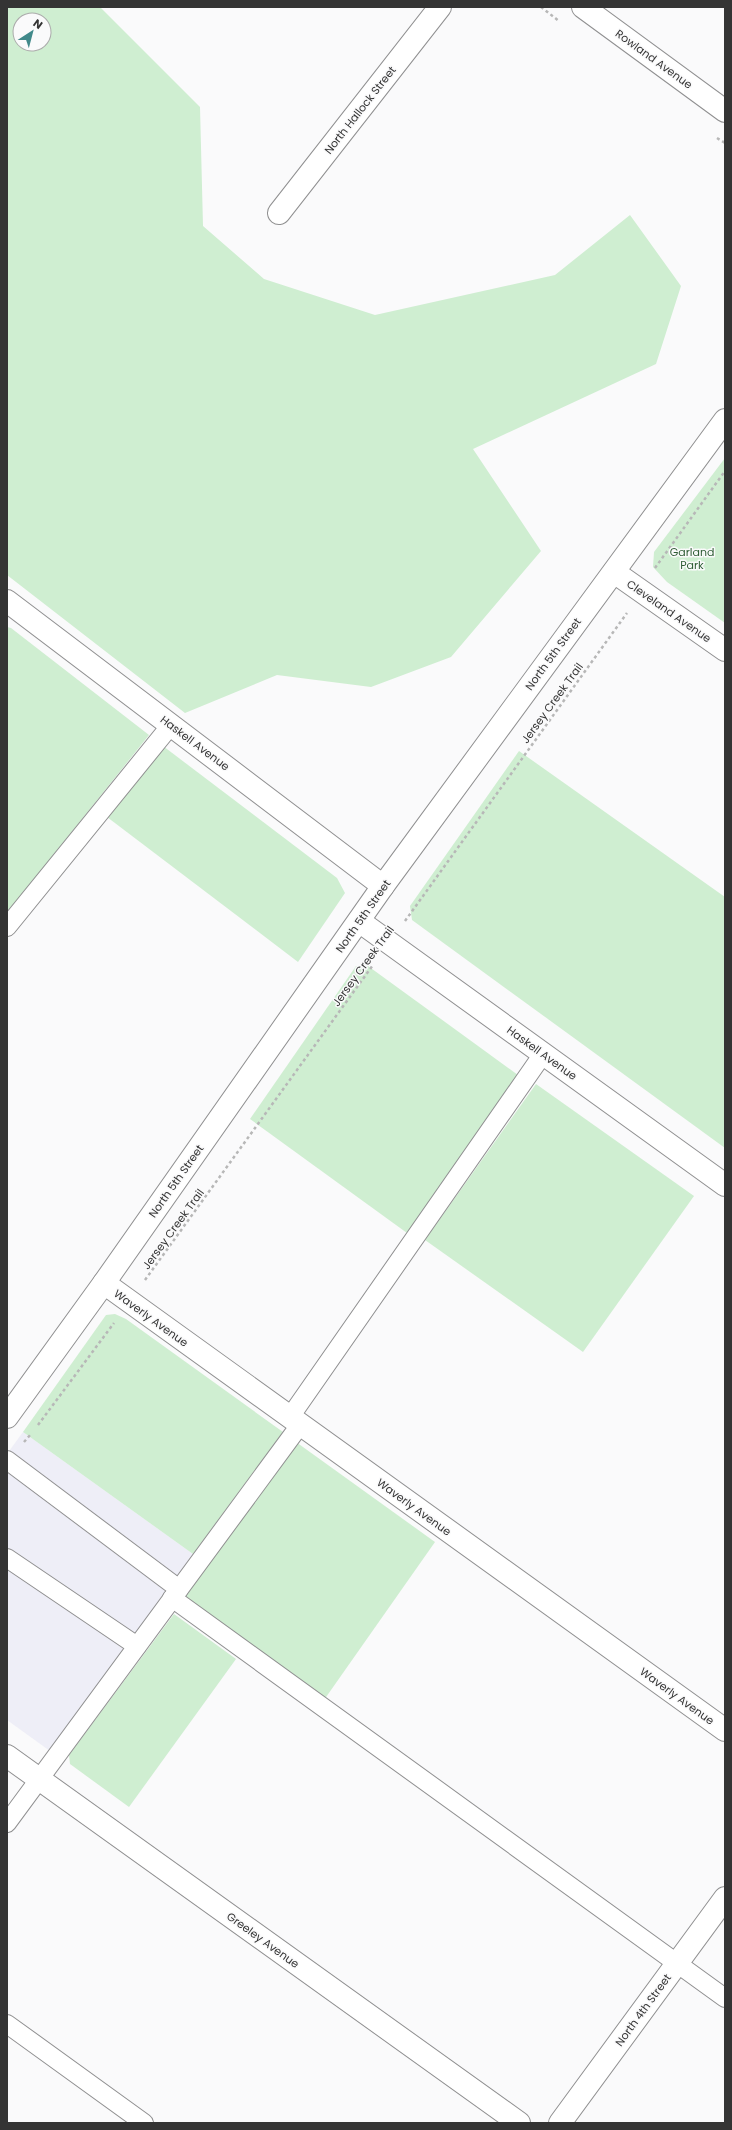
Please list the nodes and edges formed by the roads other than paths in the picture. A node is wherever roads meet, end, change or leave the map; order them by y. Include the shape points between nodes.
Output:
1 (440, 7) edge
2 (583, 7) edge
3 (725, 111) edge
4 (279, 213) dead end
5 (725, 420) edge
6 (614, 572) junction
7 (7, 601) edge
8 (725, 650) edge
9 (171, 725) junction
10 (383, 886) junction
11 (359, 921) junction
12 (7, 927) edge
13 (543, 1054) junction
14 (725, 1185) edge
15 (104, 1284) junction
16 (7, 1417) edge
17 (295, 1421) junction
18 (8, 1461) edge
19 (7, 1558) edge
20 (176, 1594) junction
21 (137, 1646) junction
22 (725, 1730) edge
23 (7, 1756) edge
24 (40, 1779) junction
25 (7, 1824) edge
26 (725, 1898) edge
27 (677, 1964) junction
28 (725, 1998) edge
29 (7, 2024) edge
30 (144, 2123) edge
31 (519, 2123) edge
32 (560, 2123) edge

1 - 4 street, North Hallock Street
2 - 3 street, Rowland Avenue
5 - 6 street, North 5th Street
6 - 8 street, Cleveland Avenue
6 - 10 street, North 5th Street
7 - 9 street, Haskell Avenue
9 - 10 street, Haskell Avenue
9 - 12 lane
10 - 11 street, North 5th Street
11 - 13 street, Haskell Avenue
11 - 15 street, North 5th Street
13 - 14 street, Haskell Avenue
13 - 17 lane
15 - 16 street, North 5th Street
15 - 17 street, Waverly Avenue
17 - 20 lane
17 - 22 street, Waverly Avenue
18 - 20 lane
19 - 21 lane
20 - 21 lane
20 - 27 lane
21 - 24 lane
23 - 24 street, Greeley Avenue
24 - 25 lane
24 - 31 street, Greeley Avenue
26 - 27 street, North 4th Street
27 - 28 lane
27 - 32 street, North 4th Street
29 - 30 lane

